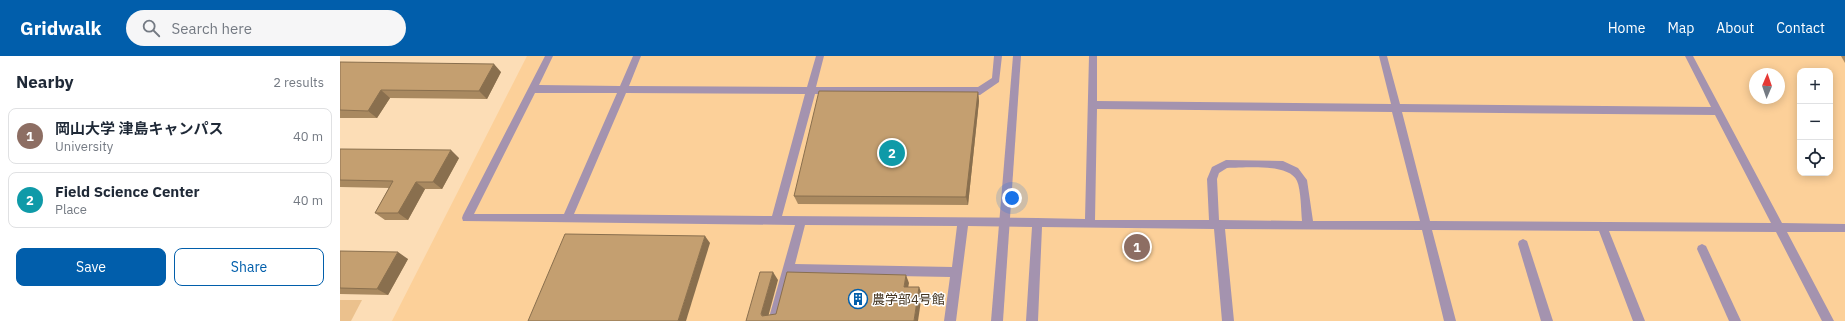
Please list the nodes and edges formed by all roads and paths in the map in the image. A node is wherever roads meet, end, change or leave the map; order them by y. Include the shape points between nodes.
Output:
1 (549, 56) edge
2 (637, 56) edge
3 (820, 56) edge
4 (998, 56) edge
5 (1017, 56) edge
6 (1093, 56) edge
7 (1383, 56) edge
8 (1689, 56) edge
9 (532, 89) junction
10 (623, 90) junction
11 (810, 91) junction
12 (1092, 105) junction
13 (1396, 108) junction
14 (1718, 110) junction
15 (567, 219) junction
16 (776, 220) junction
17 (801, 221) junction
18 (963, 222) junction
19 (1004, 222) junction
20 (1037, 222) junction
21 (1090, 224) junction
22 (1217, 225) junction
23 (1308, 225) junction
24 (1425, 226) junction
25 (1602, 226) junction
26 (1779, 227) junction
27 (1845, 228) edge
28 (1523, 244) dead end
29 (1702, 249) dead end
30 (788, 269) junction
31 (957, 272) junction
32 (774, 321) edge
33 (950, 321) edge
34 (997, 321) edge
35 (1032, 321) edge
36 (1228, 321) edge
37 (1450, 321) edge
38 (1547, 321) edge
39 (1638, 321) edge
40 (1735, 321) edge
41 (1828, 321) edge

1 - 9 street
2 - 10 street
3 - 11 street
4 - 11 street via 996,80 980,91
5 - 19 street
6 - 12 street
7 - 13 street
8 - 14 street
9 - 10 street
9 - 15 street via 467,218
10 - 11 street
10 - 15 street
11 - 16 street
12 - 13 street
12 - 21 street
13 - 14 street
13 - 24 street
14 - 26 street
15 - 16 street
16 - 17 street
17 - 18 street
17 - 30 street
18 - 19 street
18 - 31 street
19 - 20 street
19 - 34 street
20 - 21 street
20 - 35 street
21 - 22 street
22 - 23 street
22 - 23 street via 1212,179 1215,170 1226,164 1276,164 1295,171 1302,180
22 - 36 street
23 - 24 street
24 - 25 street
24 - 37 street
25 - 26 street
25 - 39 street
26 - 27 street
26 - 41 street
28 - 38 street
29 - 40 street
30 - 31 street
30 - 32 street
31 - 33 street

